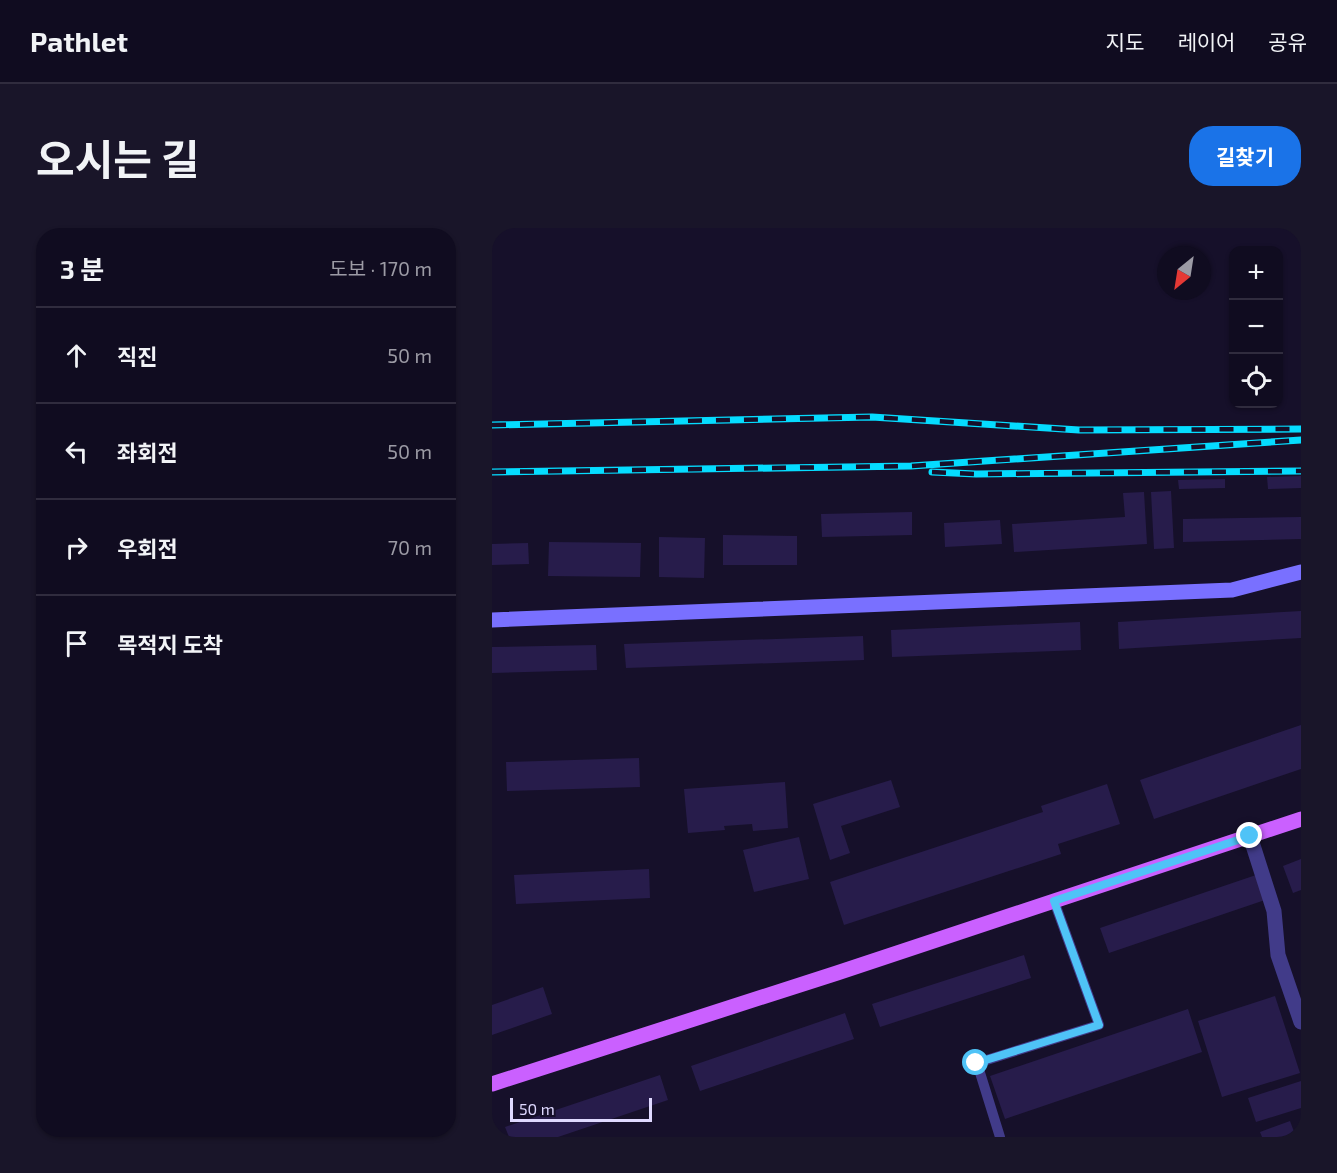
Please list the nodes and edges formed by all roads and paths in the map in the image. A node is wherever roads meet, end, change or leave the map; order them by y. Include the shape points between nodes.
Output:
1 (1301, 572) edge
2 (492, 620) edge
3 (1301, 819) edge
4 (1250, 836) junction
5 (1054, 901) junction
6 (1301, 1022) edge
7 (492, 1084) edge
8 (1000, 1137) edge

1 - 2 main road via 1232,590
3 - 4 main road
4 - 5 main road
4 - 6 street via 1274,911 1278,955
5 - 7 main road
5 - 8 lane via 1099,1025 976,1063

